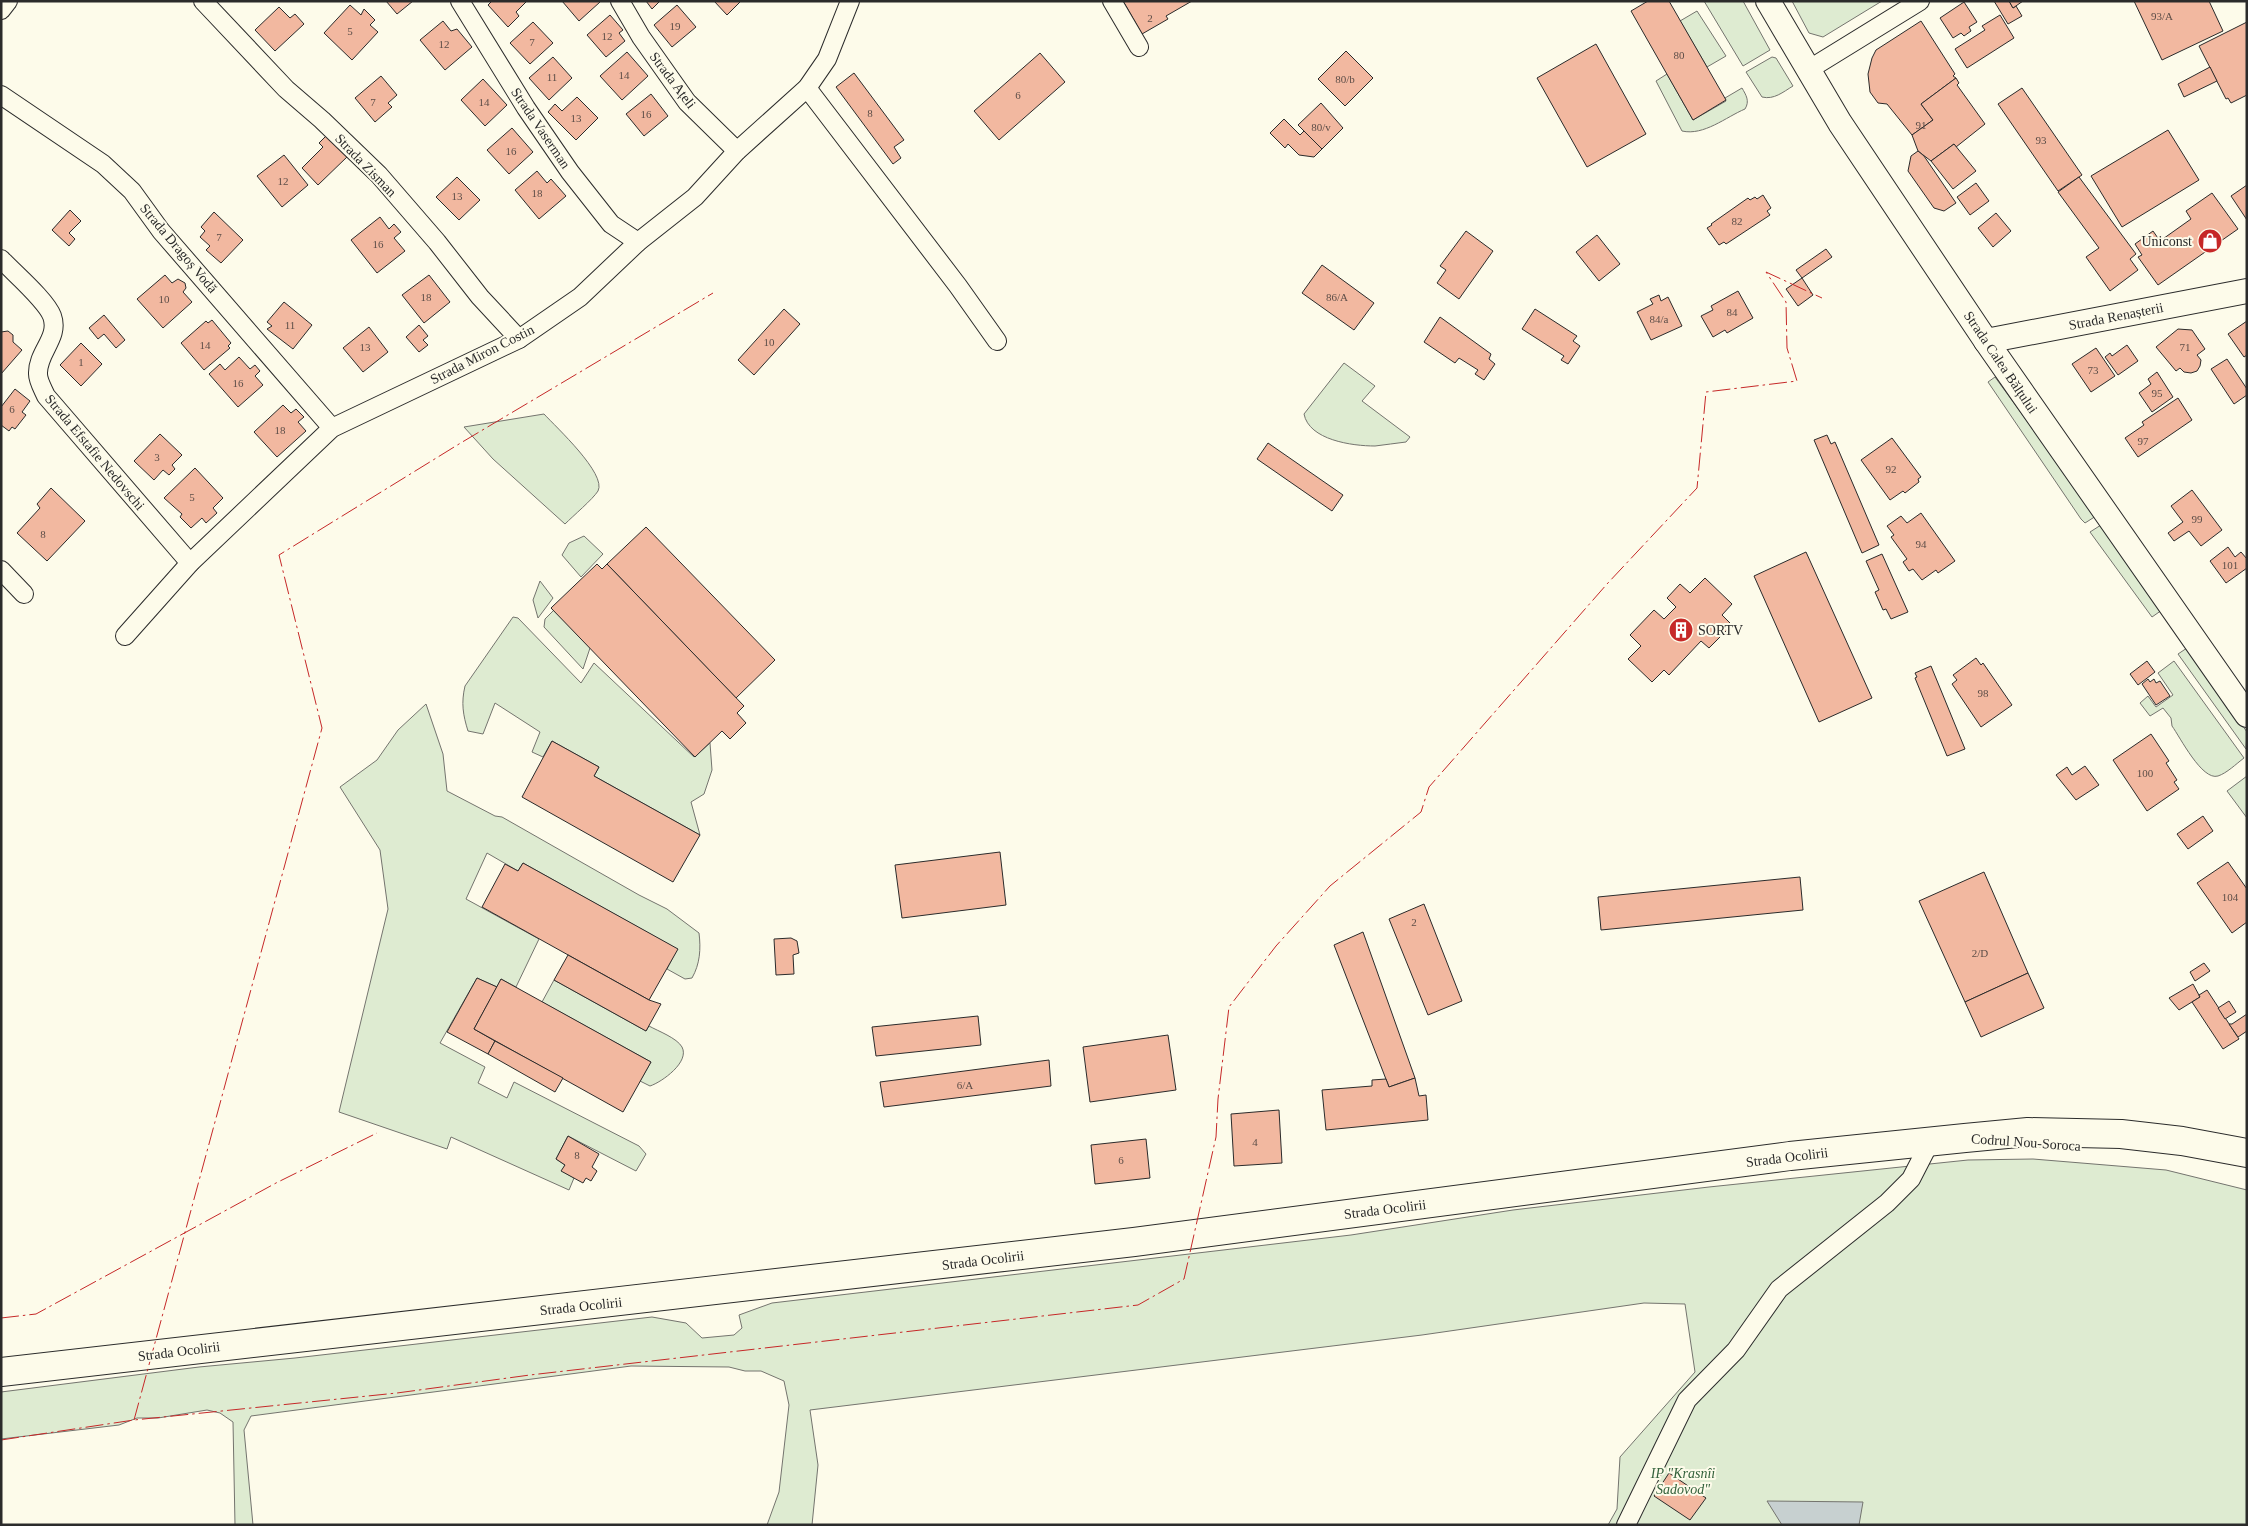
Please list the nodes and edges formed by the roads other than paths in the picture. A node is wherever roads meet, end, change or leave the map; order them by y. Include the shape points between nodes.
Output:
1 (8, 1) edge
2 (203, 1) edge
3 (460, 1) edge
4 (620, 1) edge
5 (850, 1) edge
6 (1112, 1) edge
7 (1768, 1) edge
8 (1920, 1) edge
9 (1, 10) edge
10 (1139, 47) dead end
11 (1808, 70) junction
12 (807, 88) junction
13 (1, 96) edge
14 (737, 151) junction
15 (638, 242) junction
16 (1, 259) edge
17 (2247, 291) edge
18 (519, 338) junction
19 (997, 341) dead end
20 (1986, 341) junction
21 (332, 428) junction
22 (190, 563) junction
23 (1, 570) edge
24 (24, 594) dead end
25 (125, 636) dead end
26 (2247, 715) edge
27 (1964, 1138) junction
28 (1930, 1142) junction
29 (2247, 1153) edge
30 (2247, 1173) edge
31 (1, 1372) edge
32 (1626, 1525) edge

1 - 9 street
2 - 18 street, Strada Zisman via 286,89 379,175 480,297
3 - 15 street, Strada Vaserman via 570,172 611,224
4 - 14 street, Strada Ațeli via 687,102
5 - 12 street, Strada Miron Costin via 827,59
6 - 10 street
7 - 11 main road, Strada Calea Bălțului
8 - 11 street
11 - 20 main road, Strada Calea Bălțului
12 - 14 street, Strada Miron Costin
12 - 19 street
13 - 21 street, Strada Dragoș Vodă via 96,159 132,191 161,232
14 - 15 street, Strada Miron Costin via 695,197
15 - 18 street, Strada Miron Costin via 580,297
16 - 22 street, Strada Efstafie Nedovschi via 46,304 52,316 53,337 44,351 38,375 46,396
17 - 20 main road, Strada Renașterii
18 - 21 street, Strada Miron Costin
20 - 26 main road, Strada Calea Bălțului
21 - 22 street, Strada Miron Costin
22 - 25 street, Strada Miron Costin
23 - 24 street
27 - 28 main road, Strada Ocolirii
27 - 29 main road, Codrul Nou-Soroca via 2028,1132 2121,1134
27 - 30 main road, Codrul Nou-Soroca via 2106,1147
28 - 31 main road, Strada Ocolirii via 1790,1156 1124,1244
28 - 32 street via 1905,1185 1888,1203 1779,1289 1736,1350 1687,1400

